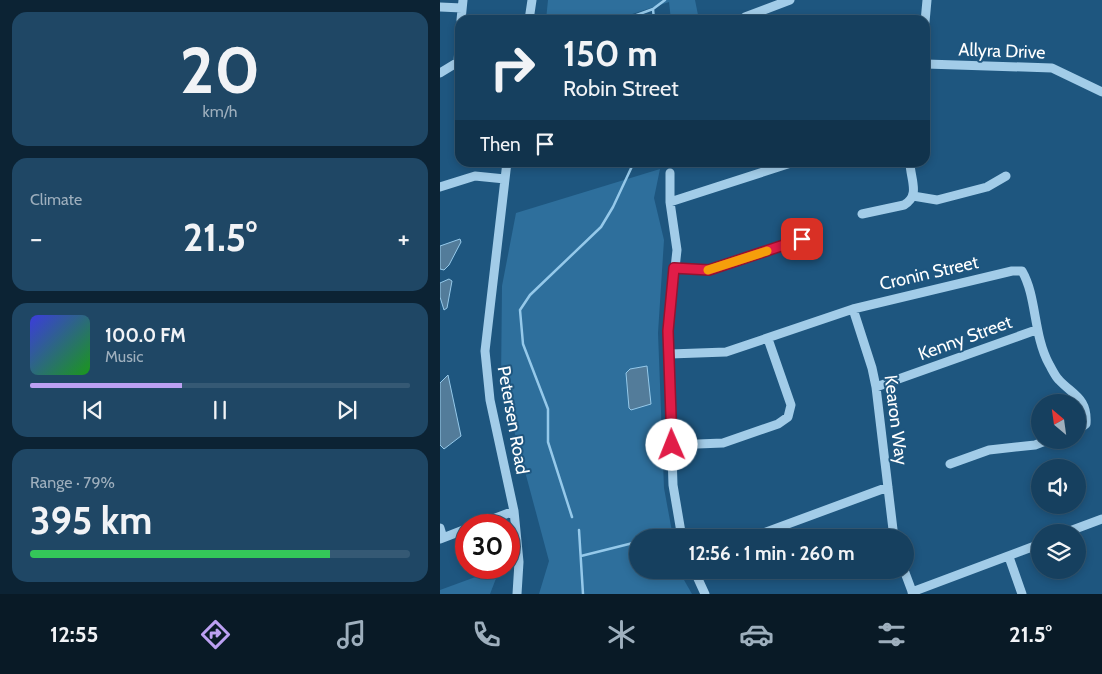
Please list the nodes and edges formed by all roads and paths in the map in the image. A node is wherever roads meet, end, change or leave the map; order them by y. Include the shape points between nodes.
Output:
1 (532, 0) edge
2 (790, 0) edge
3 (927, 0) edge
4 (462, 4) edge
5 (440, 7) edge
6 (530, 15) edge
7 (749, 15) edge
8 (926, 15) edge
9 (455, 64) edge
10 (930, 64) edge
11 (440, 73) edge
12 (1102, 92) edge
13 (507, 167) edge
14 (778, 167) edge
15 (910, 167) edge
16 (670, 174) dead end
17 (1006, 176) dead end
18 (505, 178) junction
19 (440, 187) edge
20 (913, 196) junction
21 (670, 202) junction
22 (862, 214) dead end
23 (802, 239) dead end
24 (674, 268) junction
25 (853, 308) junction
26 (1036, 330) junction
27 (768, 339) junction
28 (670, 354) junction
29 (876, 387) junction
30 (1077, 394) edge
31 (672, 445) junction
32 (1031, 445) edge
33 (950, 464) dead end
34 (888, 487) junction
35 (514, 511) junction
36 (506, 514) edge
37 (1102, 519) edge
38 (1086, 525) edge
39 (440, 528) edge
40 (680, 529) edge
41 (774, 529) edge
42 (893, 529) edge
43 (455, 533) edge
44 (442, 538) edge
45 (1031, 548) edge
46 (1009, 557) junction
47 (698, 579) edge
48 (908, 579) edge
49 (913, 593) edge
50 (517, 594) edge
51 (705, 594) edge
52 (1022, 594) edge

1 - 6 street
2 - 7 street
3 - 8 street
4 - 5 street
9 - 11 street
10 - 12 street, Allyra Drive via 1052,68
13 - 18 street, Petersen Road
14 - 21 street
15 - 20 street
16 - 21 street
17 - 20 street via 987,187 936,200
18 - 19 street via 475,176
18 - 35 street, Petersen Road via 485,350 490,400
20 - 22 street via 904,205
21 - 24 street via 677,250
23 - 24 street via 709,270
24 - 28 street via 668,313
25 - 26 street, Cronin Street via 1022,271 1027,280
25 - 27 street, Cronin Street
25 - 29 street, Kearon Way
26 - 29 street, Kenny Street
26 - 30 street, Cronin Street via 1058,380
27 - 28 street, Cronin Street via 726,352
27 - 31 street via 791,406 788,418 723,443
28 - 31 street
29 - 34 street, Kearon Way
31 - 40 street via 673,484
32 - 33 street via 989,450
34 - 41 street
34 - 42 street, Kearon Way
35 - 36 street
35 - 50 street, Petersen Road via 520,562
37 - 38 street
39 - 44 street
43 - 44 street
45 - 46 street
46 - 49 street
46 - 52 street
47 - 51 street
48 - 49 street

